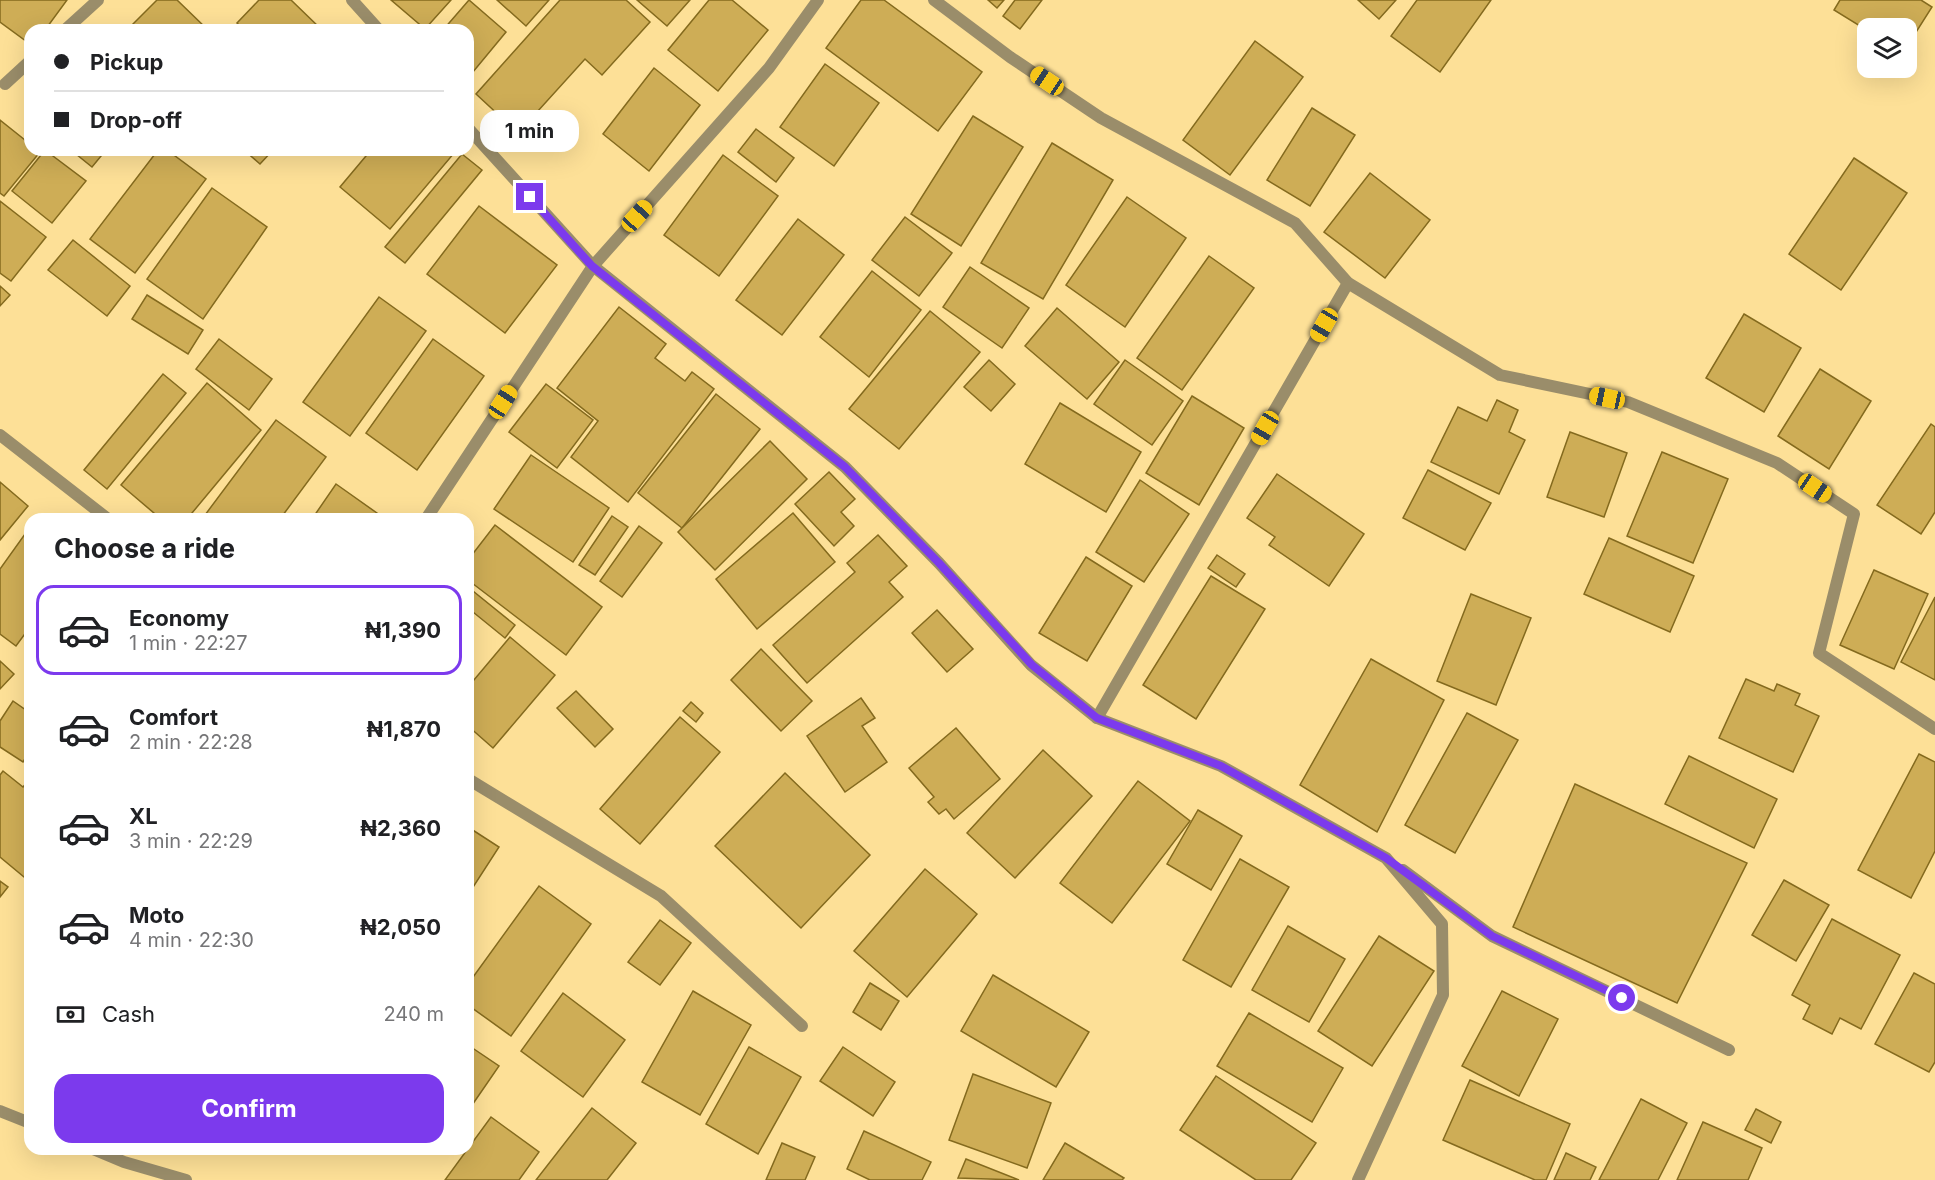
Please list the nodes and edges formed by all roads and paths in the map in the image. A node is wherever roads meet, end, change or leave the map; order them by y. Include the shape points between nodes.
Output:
1 (98, 0) edge
2 (352, 0) edge
3 (818, 0) edge
4 (934, 0) edge
5 (71, 24) edge
6 (374, 24) edge
7 (24, 67) edge
8 (5, 84) dead end
9 (474, 135) edge
10 (592, 266) junction
11 (1348, 283) junction
12 (0, 435) edge
13 (100, 513) edge
14 (430, 513) edge
15 (1097, 718) junction
16 (1935, 729) edge
17 (474, 783) edge
18 (1386, 858) junction
19 (802, 1026) dead end
20 (1729, 1050) dead end
21 (0, 1111) edge
22 (24, 1121) edge
23 (107, 1155) edge
24 (127, 1155) edge
25 (124, 1162) junction
26 (186, 1180) edge
27 (1358, 1180) edge

1 - 5 street
2 - 6 street
3 - 10 street via 769,68
4 - 11 street via 1101,118 1294,224
7 - 8 street
9 - 10 street
10 - 14 street
10 - 15 street via 845,467 1032,665
11 - 15 street
11 - 16 street via 1500,375 1628,402 1777,463 1854,514 1819,653
12 - 13 street
15 - 18 street via 1221,766
17 - 19 street via 661,896
18 - 20 street via 1492,936
18 - 27 street via 1442,924 1443,995
21 - 22 street
23 - 25 street
24 - 25 street
25 - 26 street

